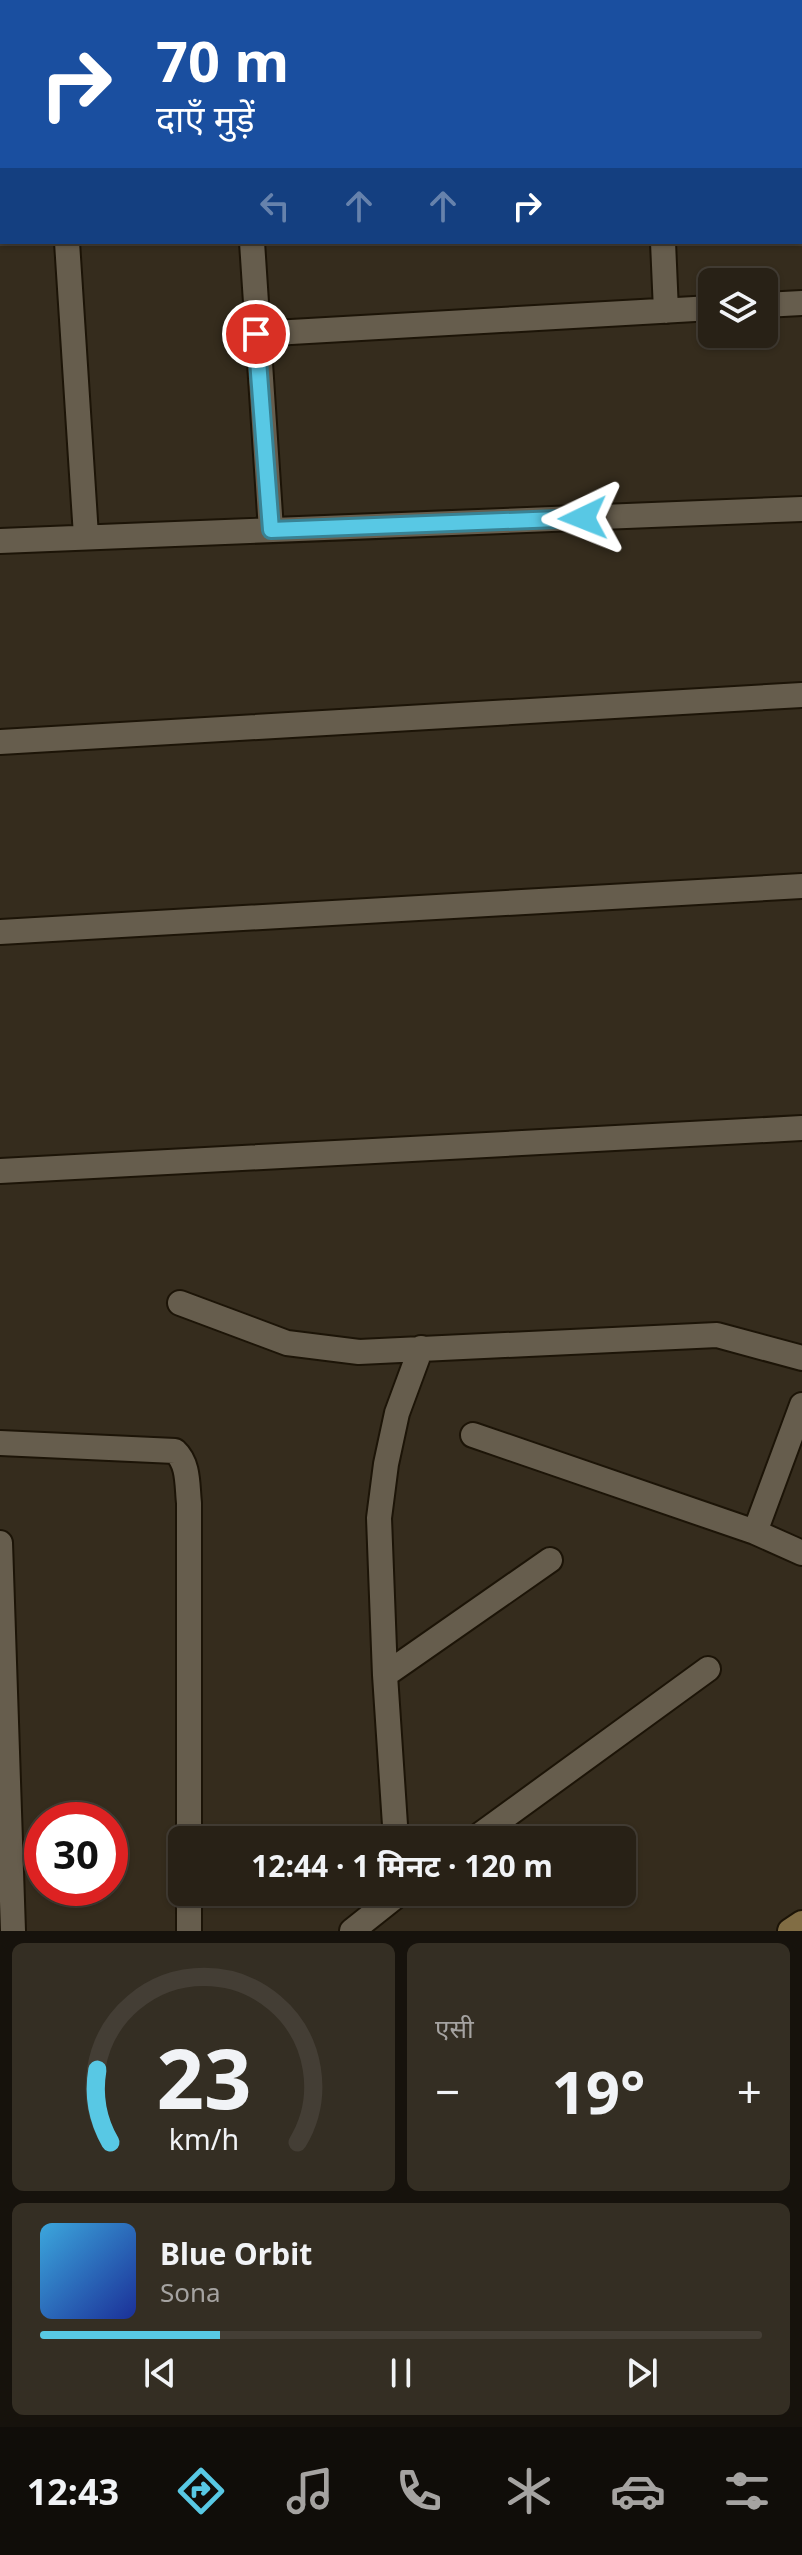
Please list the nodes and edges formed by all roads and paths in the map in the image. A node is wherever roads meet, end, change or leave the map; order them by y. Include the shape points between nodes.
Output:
1 (67, 244) edge
2 (252, 244) edge
3 (663, 244) edge
4 (802, 303) edge
5 (778, 304) edge
6 (698, 309) edge
7 (666, 311) junction
8 (256, 334) junction
9 (802, 509) edge
10 (271, 530) junction
11 (86, 536) junction
12 (0, 541) edge
13 (802, 695) edge
14 (0, 742) edge
15 (802, 886) edge
16 (0, 932) edge
17 (802, 1128) edge
18 (0, 1171) edge
19 (180, 1303) dead end
20 (421, 1348) junction
21 (802, 1358) edge
22 (802, 1405) edge
23 (473, 1435) dead end
24 (0, 1443) edge
25 (755, 1532) junction
26 (0, 1543) edge
27 (802, 1553) edge
28 (550, 1560) dead end
29 (708, 1669) dead end
30 (385, 1675) junction
31 (2, 1680) edge
32 (189, 1826) edge
33 (395, 1826) edge
34 (492, 1826) edge
35 (189, 1906) edge
36 (385, 1906) edge
37 (9, 1919) edge
38 (802, 1923) edge
39 (356, 1930) edge
40 (189, 1931) edge
41 (790, 1931) edge

1 - 11 street
2 - 8 street
3 - 7 street
4 - 5 street
6 - 7 street
7 - 8 street
8 - 10 street
9 - 10 street
10 - 11 street
11 - 12 street
13 - 14 street
15 - 16 street
17 - 18 street
19 - 20 street via 287,1343 359,1352
20 - 21 street via 717,1335
20 - 30 street via 397,1413 379,1518
22 - 25 street
23 - 25 street
24 - 32 street via 175,1451 181,1457 189,1503
25 - 27 street
26 - 31 street
28 - 30 street
29 - 34 street
30 - 33 street
31 - 37 street
35 - 40 street
36 - 39 street
38 - 41 street

